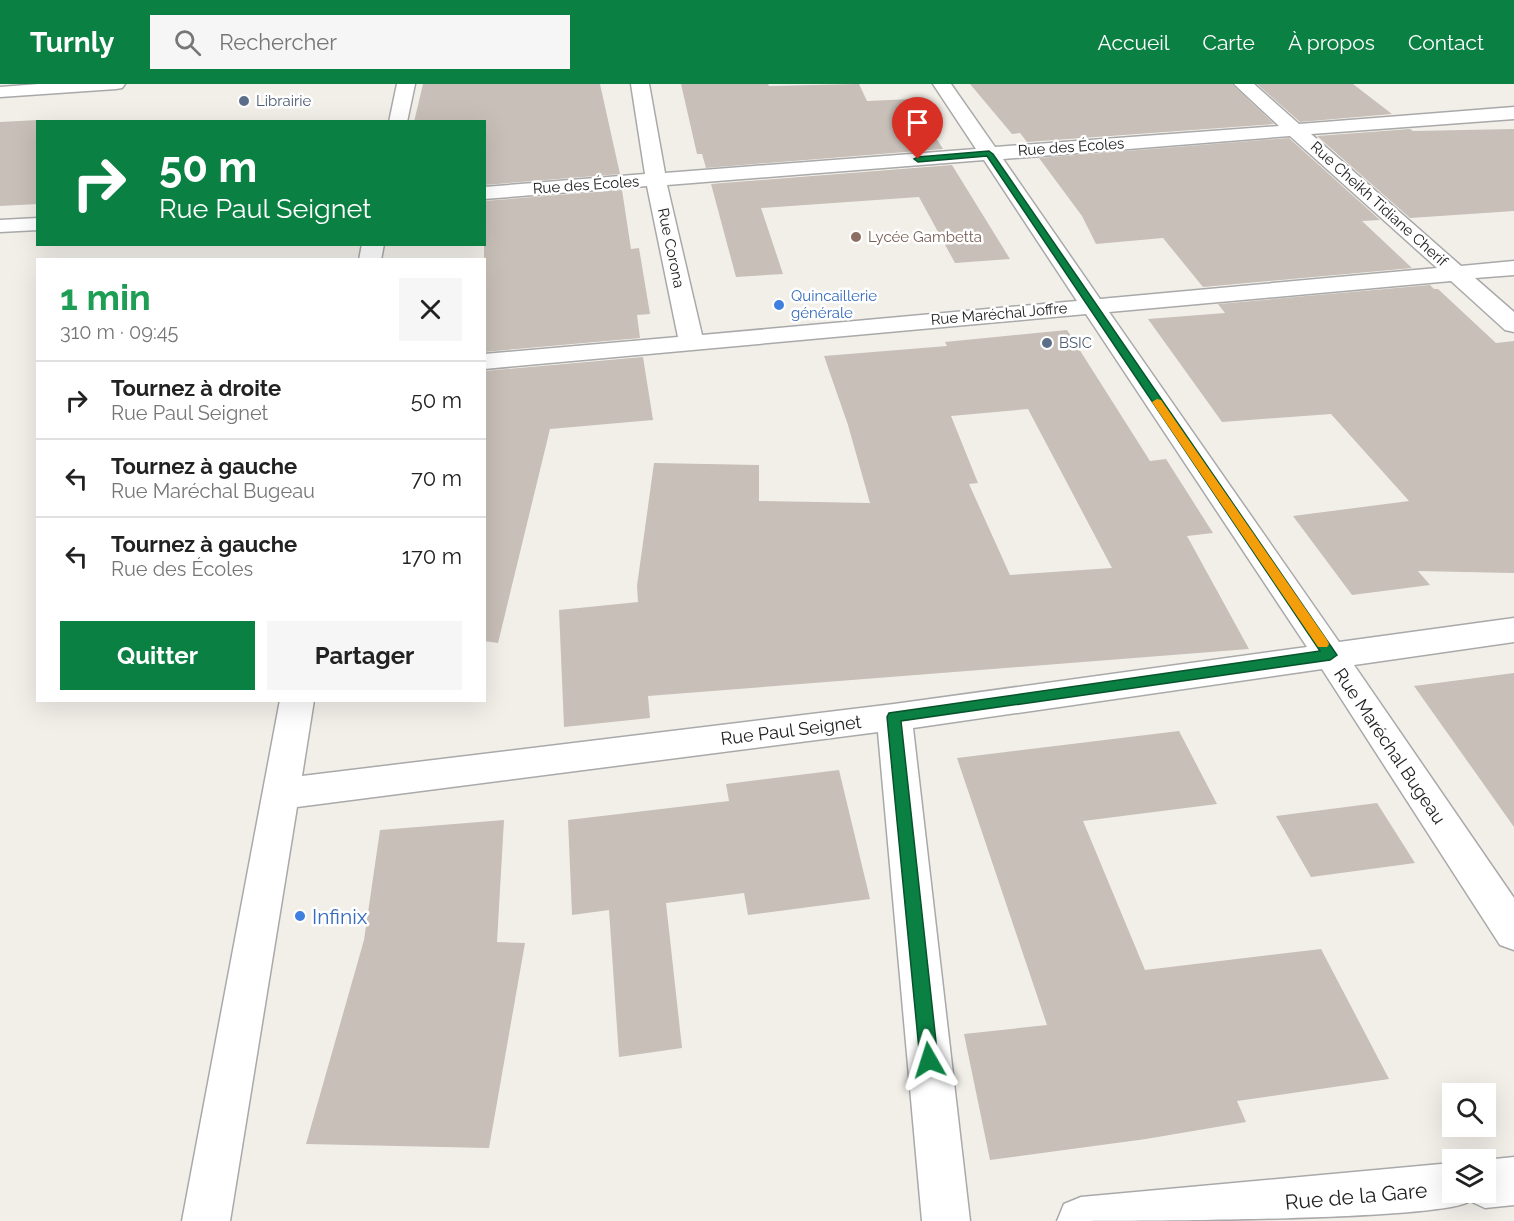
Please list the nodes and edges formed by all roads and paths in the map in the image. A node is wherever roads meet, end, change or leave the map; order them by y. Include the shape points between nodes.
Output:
1 (116, 84) edge
2 (406, 84) edge
3 (640, 84) edge
4 (942, 84) edge
5 (1243, 84) edge
6 (0, 92) edge
7 (1514, 113) edge
8 (398, 120) edge
9 (1296, 130) junction
10 (989, 154) junction
11 (656, 180) junction
12 (486, 193) edge
13 (36, 224) edge
14 (0, 226) edge
15 (1514, 268) edge
16 (1456, 273) junction
17 (1091, 305) junction
18 (1514, 325) edge
19 (691, 342) junction
20 (486, 362) edge
21 (1514, 630) edge
22 (1330, 655) junction
23 (297, 702) edge
24 (894, 717) junction
25 (281, 794) junction
26 (1514, 932) edge
27 (1514, 1181) edge
28 (1496, 1183) edge
29 (1442, 1188) edge
30 (206, 1221) edge
31 (946, 1221) edge
32 (1081, 1221) edge

1 - 6 street
2 - 8 street
3 - 11 street, Rue Corona
4 - 10 street, Rue Maréchal Bugeau
5 - 9 street, Rue Cheikh Tidiane Cherif
7 - 9 street, Rue des Écoles
9 - 10 street, Rue des Écoles
9 - 16 street, Rue Cheikh Tidiane Cherif
10 - 11 street, Rue des Écoles
10 - 17 street, Rue Maréchal Bugeau
11 - 12 street, Rue des Écoles
11 - 19 street, Rue Corona
13 - 14 street
15 - 16 street, Rue Maréchal Joffre
16 - 17 street, Rue Maréchal Joffre
16 - 18 street, Rue Cheikh Tidiane Cherif
17 - 19 street, Rue Maréchal Joffre
17 - 22 street, Rue Maréchal Bugeau
19 - 20 street, Rue Maréchal Joffre
21 - 22 street, Rue Paul Seignet
22 - 24 street, Rue Paul Seignet
22 - 26 street, Rue Maréchal Bugeau
23 - 25 street
24 - 25 street, Rue Paul Seignet
24 - 31 street
25 - 30 street
27 - 28 street
29 - 32 street, Rue de la Gare

